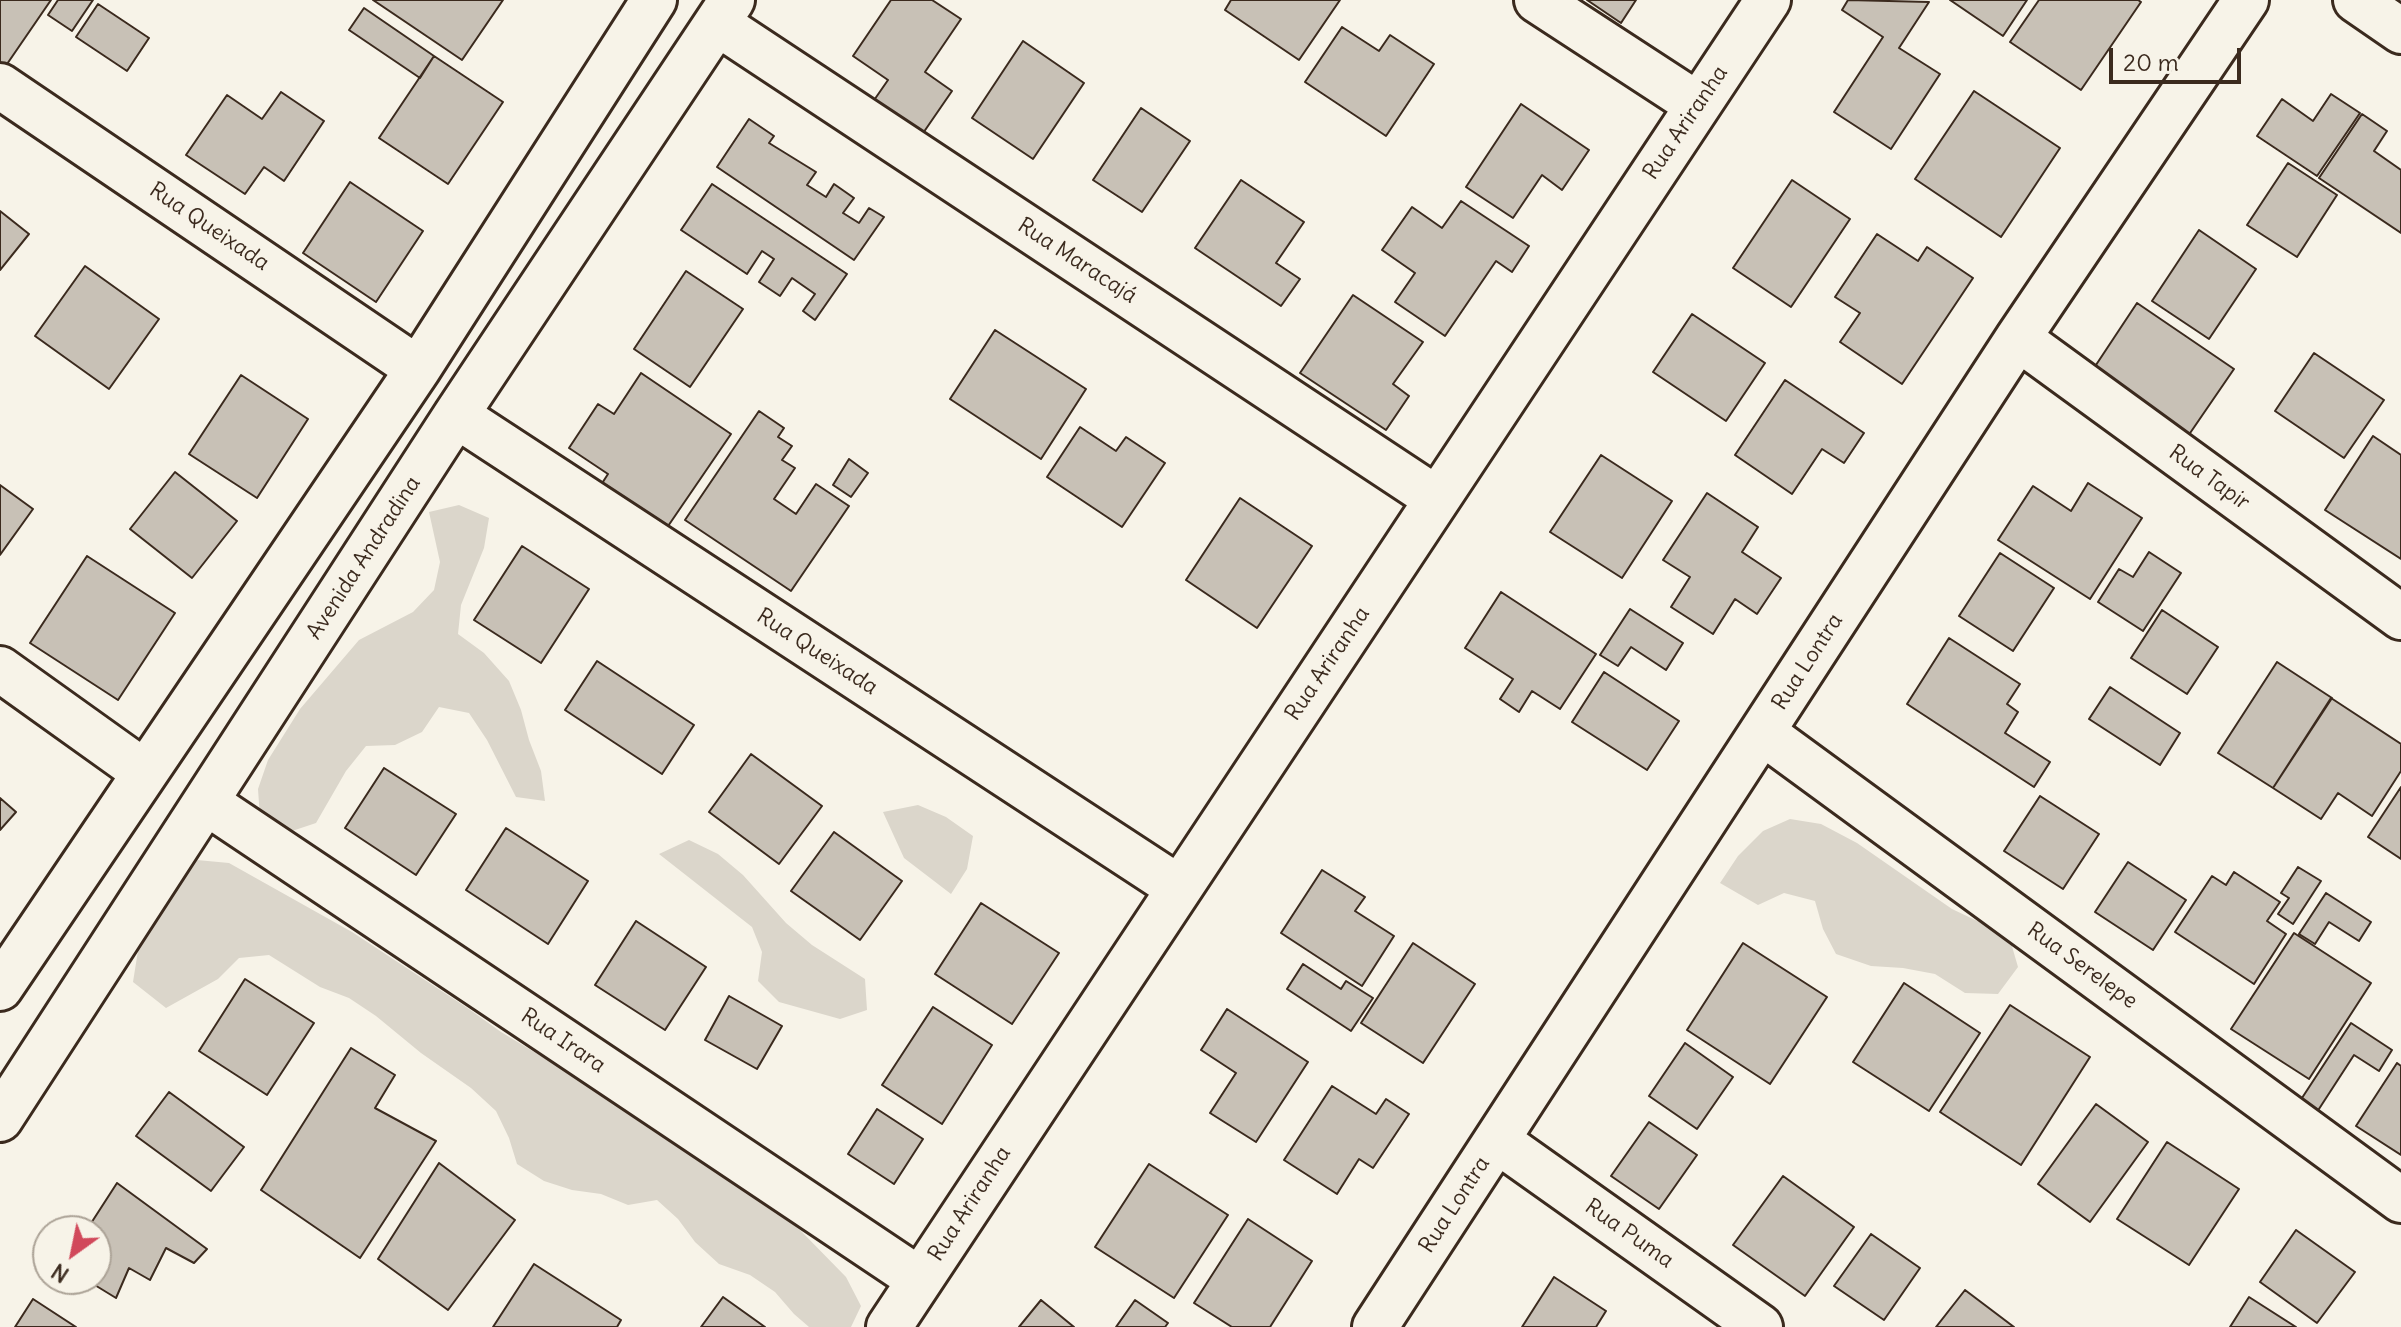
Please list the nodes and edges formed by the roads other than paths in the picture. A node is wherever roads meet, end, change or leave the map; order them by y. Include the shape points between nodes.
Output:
1 (654, 0) edge
2 (1537, 0) edge
3 (1768, 0) edge
4 (2246, 0) edge
5 (2356, 0) edge
6 (724, 11) edge
7 (2401, 31) edge
8 (0, 86) edge
9 (1698, 105) junction
10 (2018, 338) junction
11 (418, 369) junction
12 (456, 415) junction
13 (1437, 499) junction
14 (2401, 617) edge
15 (0, 669) edge
16 (1762, 732) junction
17 (144, 772) junction
18 (206, 802) junction
19 (1179, 888) junction
20 (0, 988) edge
21 (0, 1119) edge
22 (1498, 1141) junction
23 (2401, 1200) edge
24 (920, 1280) junction
25 (889, 1327) edge
26 (1375, 1327) edge
27 (1760, 1327) edge

1 - 11 street
2 - 9 street
3 - 9 street, Rua Ariranha
4 - 10 street, Rua Lontra
5 - 7 street
6 - 12 street, Avenida Andradina
6 - 13 street, Rua Maracajá
8 - 11 street, Rua Queixada
9 - 13 street, Rua Ariranha
10 - 14 street, Rua Tapir
10 - 16 street, Rua Lontra
11 - 17 street
12 - 18 street, Avenida Andradina
12 - 19 street, Rua Queixada
13 - 19 street, Rua Ariranha
15 - 17 street
16 - 22 street, Rua Lontra
16 - 23 street, Rua Serelepe
17 - 20 street
18 - 21 street, Avenida Andradina
18 - 24 street, Rua Irara
19 - 24 street, Rua Ariranha
22 - 26 street, Rua Lontra
22 - 27 street, Rua Puma
24 - 25 street, Rua Ariranha

